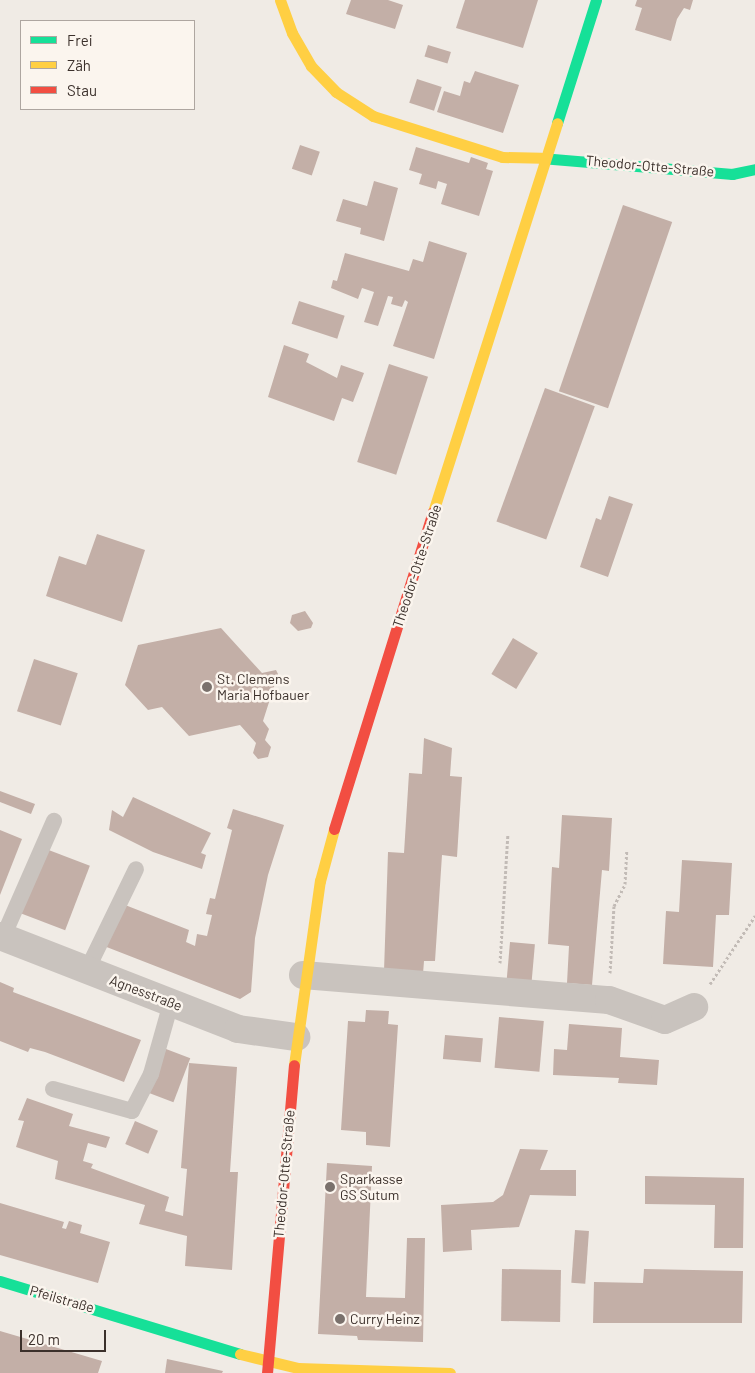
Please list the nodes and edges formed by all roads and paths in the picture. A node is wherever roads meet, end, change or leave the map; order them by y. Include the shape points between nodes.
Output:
1 (280, 0) edge
2 (596, 0) edge
3 (544, 160) junction
4 (755, 169) edge
5 (54, 822) dead end
6 (508, 834) dead end
7 (627, 851) dead end
8 (136, 869) dead end
9 (755, 916) edge
10 (1, 936) edge
11 (87, 970) junction
12 (303, 975) junction
13 (498, 991) junction
14 (609, 1000) junction
15 (171, 1003) junction
16 (694, 1007) joint
17 (296, 1037) junction
18 (54, 1089) dead end
19 (0, 1281) edge
20 (267, 1368) edge
21 (450, 1373) edge

1 - 3 street via 292,33 310,66 336,92 374,116 502,157
2 - 3 street, Theodor-Otte-Straße
3 - 4 street, Theodor-Otte-Straße via 590,160 732,174
3 - 12 street, Theodor-Otte-Straße via 344,790 320,881
5 - 10 lane
6 - 13 path
7 - 14 path via 625,884 614,906
8 - 11 lane
9 - 16 path
10 - 11 street, Agnesstraße
11 - 15 street, Agnesstraße
12 - 13 street
12 - 17 street, Theodor-Otte-Straße
13 - 14 street
14 - 16 street via 665,1020
15 - 17 street, Agnesstraße via 238,1029
15 - 18 lane via 151,1074 132,1110
17 - 20 street, Theodor-Otte-Straße
19 - 20 street, Pfeilstraße
20 - 21 street, Pfeilstraße

